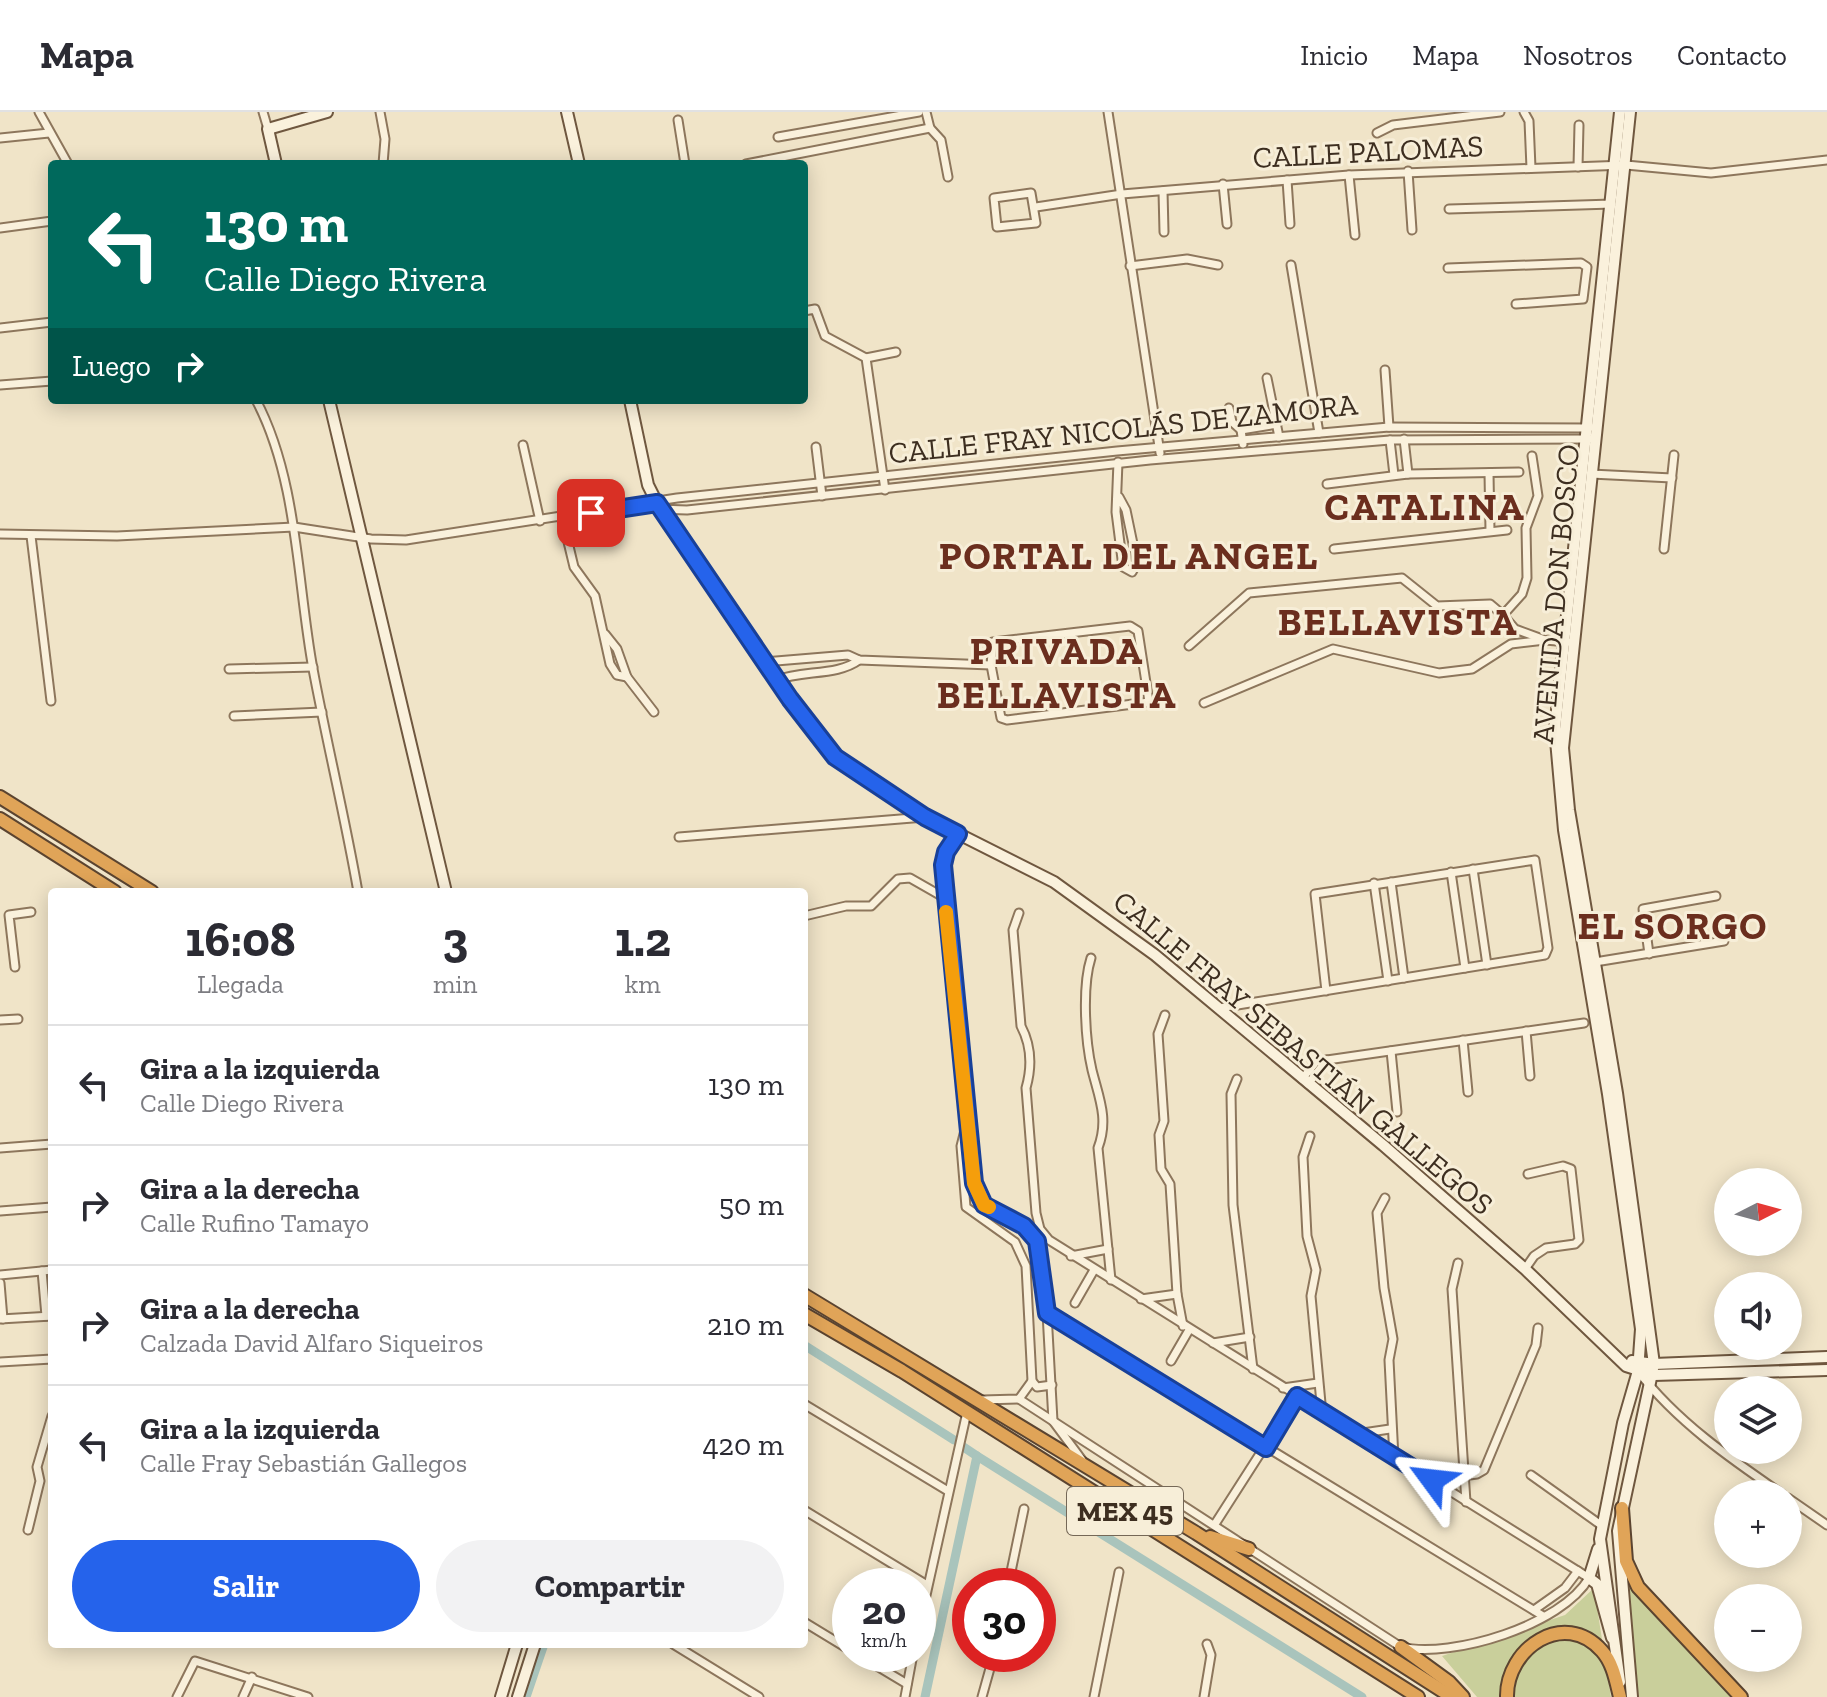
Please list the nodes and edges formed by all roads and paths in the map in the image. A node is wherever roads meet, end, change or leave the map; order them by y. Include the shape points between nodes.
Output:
1 (39, 112) edge
2 (263, 112) edge
3 (327, 112) edge
4 (380, 112) edge
5 (567, 112) edge
6 (919, 112) edge
7 (926, 112) edge
8 (1108, 112) edge
9 (1500, 112) edge
10 (1524, 112) edge
11 (1620, 112) edge
12 (1630, 112) edge
13 (678, 120) dead end
14 (1579, 125) dead end
15 (930, 128) junction
16 (268, 129) junction
17 (49, 133) junction
18 (1377, 133) dead end
19 (778, 137) dead end
20 (0, 138) edge
21 (66, 160) edge
22 (275, 160) edge
23 (383, 160) edge
24 (578, 160) edge
25 (684, 160) edge
26 (766, 160) edge
27 (1827, 160) edge
28 (1621, 165) junction
29 (1578, 167) junction
30 (1531, 168) junction
31 (1408, 171) junction
32 (1349, 175) junction
33 (948, 177) dead end
34 (1287, 180) junction
35 (1223, 184) junction
36 (1163, 191) junction
37 (1122, 194) junction
38 (1612, 204) junction
39 (1036, 207) junction
40 (1449, 209) dead end
41 (48, 222) edge
42 (1227, 224) dead end
43 (1290, 224) dead end
44 (0, 228) edge
45 (1412, 230) dead end
46 (1164, 232) dead end
47 (1355, 235) dead end
48 (1218, 265) dead end
49 (1291, 265) dead end
50 (1130, 266) junction
51 (1448, 268) dead end
52 (1587, 275) junction
53 (1604, 280) junction
54 (1586, 285) junction
55 (1516, 304) dead end
56 (808, 310) edge
57 (48, 322) edge
58 (0, 328) edge
59 (896, 352) dead end
60 (866, 358) junction
61 (1385, 370) dead end
62 (1267, 378) dead end
63 (48, 381) edge
64 (0, 385) edge
65 (258, 404) edge
66 (330, 404) edge
67 (631, 404) edge
68 (1229, 408) dead end
69 (1277, 424) junction
70 (1389, 427) junction
71 (1372, 429) junction
72 (1241, 430) junction
73 (1319, 433) junction
74 (1591, 434) junction
75 (1279, 437) junction
76 (1404, 439) junction
77 (1390, 440) junction
78 (1242, 441) junction
79 (1374, 441) junction
80 (523, 445) dead end
81 (816, 447) dead end
82 (1160, 448) junction
83 (1117, 451) junction
84 (1243, 453) junction
85 (1674, 455) dead end
86 (1532, 456) dead end
87 (1161, 459) junction
88 (1118, 463) junction
89 (1519, 472) dead end
90 (1489, 473) junction
91 (1408, 474) junction
92 (1591, 474) junction
93 (1394, 475) junction
94 (883, 476) junction
95 (1672, 478) junction
96 (820, 483) junction
97 (1327, 484) dead end
98 (885, 490) junction
99 (822, 496) junction
100 (1119, 497) junction
101 (655, 506) junction
102 (562, 517) junction
103 (540, 521) junction
104 (294, 527) junction
105 (1507, 530) dead end
106 (1490, 531) junction
107 (0, 534) edge
108 (31, 536) junction
109 (359, 537) junction
110 (1334, 549) dead end
111 (1664, 549) dead end
112 (1503, 615) junction
113 (604, 633) junction
114 (1545, 640) junction
115 (1569, 642) junction
116 (1189, 646) dead end
117 (859, 660) junction
118 (764, 662) junction
119 (991, 665) junction
120 (313, 667) junction
121 (229, 669) dead end
122 (627, 677) junction
123 (777, 680) junction
124 (51, 701) dead end
125 (1204, 703) dead end
126 (322, 712) junction
127 (654, 712) dead end
128 (234, 716) dead end
129 (0, 797) edge
130 (925, 817) junction
131 (0, 819) edge
132 (1568, 829) junction
133 (958, 834) junction
134 (679, 837) dead end
135 (1473, 869) junction
136 (1451, 872) junction
137 (1391, 882) junction
138 (1374, 883) junction
139 (109, 888) edge
140 (146, 888) edge
141 (357, 888) edge
142 (445, 888) edge
143 (1716, 896) dead end
144 (945, 898) junction
145 (31, 912) dead end
146 (1019, 913) dead end
147 (808, 915) edge
148 (10, 934) junction
149 (0, 935) edge
150 (1724, 941) dead end
151 (1649, 954) junction
152 (1091, 958) dead end
153 (1595, 962) junction
154 (1487, 965) junction
155 (15, 967) dead end
156 (1465, 968) junction
157 (1404, 978) junction
158 (1388, 981) junction
159 (1326, 991) junction
160 (1219, 1008) junction
161 (1165, 1015) dead end
162 (18, 1019) dead end
163 (0, 1020) edge
164 (1584, 1023) dead end
165 (1526, 1031) junction
166 (1463, 1040) junction
167 (1391, 1051) junction
168 (1530, 1076) dead end
169 (1237, 1079) dead end
170 (1305, 1081) junction
171 (1468, 1092) dead end
172 (1397, 1112) dead end
173 (967, 1124) junction
174 (1310, 1136) dead end
175 (48, 1144) edge
176 (0, 1148) edge
177 (1528, 1174) dead end
178 (1385, 1198) dead end
179 (48, 1207) edge
180 (0, 1211) edge
181 (1108, 1249) junction
182 (1071, 1256) junction
183 (1458, 1263) dead end
184 (1525, 1269) junction
185 (48, 1270) edge
186 (1094, 1270) junction
187 (42, 1271) junction
188 (0, 1275) edge
189 (1111, 1280) junction
190 (0, 1283) edge
191 (1177, 1294) junction
192 (808, 1297) edge
193 (1141, 1299) junction
194 (1075, 1303) dead end
195 (48, 1310) edge
196 (1047, 1313) junction
197 (48, 1316) edge
198 (808, 1316) edge
199 (2, 1319) edge
200 (1186, 1328) junction
201 (1538, 1328) dead end
202 (1250, 1337) junction
203 (1213, 1343) junction
204 (1827, 1357) edge
205 (48, 1359) edge
206 (1171, 1361) dead end
207 (0, 1362) edge
208 (1639, 1367) junction
209 (1253, 1369) junction
210 (1654, 1370) junction
211 (1827, 1370) edge
212 (1032, 1381) junction
213 (1318, 1383) junction
214 (1052, 1385) junction
215 (1283, 1388) junction
216 (1651, 1388) junction
217 (1297, 1396) junction
218 (979, 1399) junction
219 (1019, 1399) junction
220 (808, 1406) edge
221 (1628, 1408) junction
222 (967, 1412) junction
223 (1322, 1414) junction
224 (1643, 1418) junction
225 (1053, 1421) junction
226 (1390, 1429) junction
227 (48, 1430) edge
228 (1355, 1434) junction
229 (1266, 1448) junction
230 (1394, 1458) junction
231 (1087, 1466) junction
232 (1463, 1474) junction
233 (1531, 1475) dead end
234 (1432, 1480) junction
235 (1762, 1480) edge
236 (948, 1491) junction
237 (1466, 1502) junction
238 (1622, 1508) junction
239 (1802, 1508) edge
240 (1024, 1509) dead end
241 (808, 1512) edge
242 (1215, 1524) junction
243 (1601, 1525) junction
244 (1827, 1525) edge
245 (28, 1530) dead end
246 (1196, 1533) junction
247 (1600, 1539) junction
248 (1249, 1549) junction
249 (899, 1568) edge
250 (931, 1568) edge
251 (1012, 1568) edge
252 (1578, 1571) junction
253 (1119, 1572) dead end
254 (1589, 1578) junction
255 (1534, 1610) junction
256 (1543, 1616) junction
257 (808, 1624) edge
258 (832, 1639) edge
259 (1207, 1644) dead end
260 (1401, 1647) junction
261 (1617, 1647) junction
262 (516, 1648) edge
263 (534, 1648) edge
264 (679, 1648) edge
265 (887, 1672) edge
266 (909, 1672) edge
267 (989, 1672) edge
268 (252, 1677) junction
269 (1389, 1678) junction
270 (907, 1684) junction
271 (177, 1697) edge
272 (243, 1697) edge
273 (308, 1697) edge
274 (501, 1697) edge
275 (518, 1697) edge
276 (759, 1697) edge
277 (905, 1697) edge
278 (982, 1697) edge
279 (1094, 1697) edge
280 (1204, 1697) edge
281 (1405, 1697) edge
282 (1418, 1697) edge
283 (1452, 1697) edge
284 (1463, 1697) edge
285 (1507, 1697) edge
286 (1621, 1697) edge
287 (1632, 1697) edge
288 (1741, 1697) edge

1 - 17 street
2 - 16 street
3 - 16 street
4 - 23 street
5 - 24 street
6 - 19 street
7 - 15 street
8 - 37 street
9 - 18 street via 1393,125
10 - 30 street
11 - 28 street, AVENIDA DON BOSCO
12 - 28 street, AVENIDA DON BOSCO
13 - 25 street
14 - 29 street
15 - 26 street
15 - 33 street via 941,140
16 - 22 street
17 - 20 street
17 - 21 street
27 - 28 street, CALLE PALOMAS via 1711,173
28 - 29 street, CALLE PALOMAS
28 - 38 street, AVENIDA DON BOSCO
28 - 74 street, AVENIDA DON BOSCO
29 - 30 street, CALLE PALOMAS
30 - 31 street, CALLE PALOMAS
31 - 32 street, CALLE PALOMAS
31 - 45 street
32 - 34 street, CALLE PALOMAS
32 - 47 street
34 - 35 street, CALLE PALOMAS
34 - 43 street
35 - 36 street, CALLE PALOMAS
35 - 42 street
36 - 37 street, CALLE PALOMAS
36 - 46 street
37 - 39 street, CALLE PALOMAS
37 - 50 street
38 - 40 street
38 - 53 street, AVENIDA DON BOSCO
39 - 39 street via 1031,193 992,201 995,223 1001,228 1036,223
41 - 44 street
48 - 50 street via 1187,259
49 - 73 street
50 - 82 street
51 - 52 street via 1581,263
52 - 53 street
52 - 54 street
53 - 54 street
53 - 74 street, AVENIDA DON BOSCO
54 - 55 street via 1580,300
56 - 60 street via 815,309 825,336
57 - 58 street
59 - 60 street
60 - 94 street
61 - 70 street
62 - 69 street
63 - 64 street
65 - 104 street
66 - 109 street
67 - 101 street, CALLE FRAY SEBASTIÁN GALLEGOS
68 - 72 street via 1232,422
69 - 72 street
69 - 75 street
70 - 71 street, CALLE FRAY NICOLÁS DE ZAMORA
70 - 74 street, CALLE FRAY NICOLÁS DE ZAMORA
71 - 73 street, CALLE FRAY NICOLÁS DE ZAMORA
71 - 79 street
72 - 78 street
73 - 75 street, CALLE FRAY NICOLÁS DE ZAMORA
74 - 76 street, CALLE FRAY NICOLÁS DE ZAMORA
74 - 92 street, AVENIDA DON BOSCO
74 - 115 street, AVENIDA DON BOSCO
75 - 78 street, CALLE FRAY NICOLÁS DE ZAMORA
76 - 77 street, CALLE FRAY NICOLÁS DE ZAMORA
76 - 91 street
77 - 79 street, CALLE FRAY NICOLÁS DE ZAMORA
77 - 93 street
78 - 82 street, CALLE FRAY NICOLÁS DE ZAMORA
78 - 84 street
79 - 84 street, CALLE FRAY NICOLÁS DE ZAMORA
80 - 103 street
81 - 96 street
82 - 83 street, CALLE FRAY NICOLÁS DE ZAMORA
82 - 87 street
83 - 88 street
83 - 94 street, CALLE FRAY NICOLÁS DE ZAMORA
84 - 87 street, CALLE FRAY NICOLÁS DE ZAMORA
85 - 95 street
86 - 112 street via 1538,496 1526,528 1527,578 1522,594
87 - 88 street, CALLE FRAY NICOLÁS DE ZAMORA
88 - 98 street, CALLE FRAY NICOLÁS DE ZAMORA
88 - 100 street
89 - 90 street
90 - 91 street
90 - 106 street
91 - 93 street
92 - 95 street
92 - 115 street, AVENIDA DON BOSCO
93 - 97 street
94 - 96 street, CALLE FRAY NICOLÁS DE ZAMORA
94 - 98 street
95 - 111 street
96 - 99 street
96 - 101 street, CALLE FRAY NICOLÁS DE ZAMORA
98 - 99 street, CALLE FRAY NICOLÁS DE ZAMORA
99 - 101 street, CALLE FRAY NICOLÁS DE ZAMORA via 687,510
100 - 100 street via 1123,567 1132,572 1137,563
101 - 102 street
101 - 118 street, CALLE FRAY SEBASTIÁN GALLEGOS
102 - 103 street
102 - 113 street via 574,567 595,596
103 - 109 street via 406,540
104 - 108 street
104 - 109 street
104 - 120 street
105 - 106 street
106 - 110 street
107 - 108 street
108 - 124 street
109 - 142 street
112 - 114 street via 1515,629
112 - 116 street via 1490,604 1437,606 1402,578 1252,592
113 - 122 street via 617,649
113 - 122 street via 610,664 617,675
114 - 115 street
114 - 125 street via 1507,645 1472,669 1439,673 1333,649
115 - 132 street, AVENIDA DON BOSCO via 1555,729
117 - 118 street via 848,655
117 - 119 street
117 - 123 street via 849,667
118 - 123 street, CALLE FRAY SEBASTIÁN GALLEGOS
119 - 119 street via 998,712 1007,720 1149,702 1135,627 1000,639 991,647
120 - 121 street
120 - 126 street
122 - 127 street
123 - 130 street, CALLE FRAY SEBASTIÁN GALLEGOS via 835,757
126 - 128 street
126 - 141 street
129 - 140 highway
130 - 133 street, CALLE FRAY SEBASTIÁN GALLEGOS
130 - 134 street
131 - 139 highway
132 - 153 street, AVENIDA DON BOSCO
132 - 208 street, AVENIDA DON BOSCO via 1641,1329
133 - 144 street via 943,865
133 - 160 street, CALLE FRAY SEBASTIÁN GALLEGOS via 1054,882
135 - 136 street
135 - 154 street
135 - 154 street via 1529,860 1535,860 1537,868 1547,953
136 - 137 street
136 - 156 street
137 - 138 street
137 - 157 street
138 - 158 street
138 - 159 street via 1315,894
143 - 151 street via 1644,908
144 - 147 street via 910,878 898,879 871,906
144 - 173 street
145 - 148 street via 9,915
146 - 182 street via 1013,930 1021,1026 1031,1072 1026,1088 1036,1213 1040,1229
148 - 149 street
148 - 155 street
150 - 151 street
151 - 153 street
152 - 181 street via 1085,978 1092,1070 1101,1091 1104,1131 1098,1148
153 - 210 street, AVENIDA DON BOSCO
154 - 156 street
156 - 157 street
157 - 158 street
158 - 159 street
159 - 160 street
160 - 170 street, CALLE FRAY SEBASTIÁN GALLEGOS
161 - 191 street via 1158,1034 1164,1121 1159,1135 1161,1169 1170,1184
162 - 163 street
164 - 165 street
165 - 166 street
165 - 168 street
166 - 167 street
166 - 171 street
167 - 170 street via 1327,1060
167 - 172 street
169 - 202 street via 1231,1094 1233,1205
170 - 184 street, CALLE FRAY SEBASTIÁN GALLEGOS
173 - 196 street via 974,1183 984,1205 1024,1226 1037,1241
173 - 212 street via 961,1146 966,1207 1015,1242 1026,1266
174 - 213 street via 1303,1157 1307,1236 1316,1270 1311,1296
175 - 176 street
177 - 184 street via 1571,1169 1579,1240 1540,1251
178 - 226 street via 1377,1213 1393,1339
179 - 180 street
181 - 182 street
181 - 189 street
182 - 186 street
183 - 232 street via 1452,1289
184 - 208 street, CALLE FRAY SEBASTIÁN GALLEGOS via 1623,1361
185 - 187 street
186 - 189 street
186 - 194 street
187 - 188 street
187 - 195 street
189 - 193 street
190 - 199 street
191 - 193 street
191 - 200 street
192 - 218 highway, MEX 45
193 - 200 street
196 - 214 street
196 - 229 street
197 - 199 street
198 - 222 highway, MEX 45
200 - 203 street
200 - 206 street
201 - 232 street via 1536,1345 1486,1466 1477,1474
202 - 203 street
202 - 209 street
203 - 209 street
204 - 210 street
205 - 207 street
208 - 210 street
208 - 216 street, CALLE FRAY SEBASTIÁN GALLEGOS
208 - 221 street, AVENIDA DON BOSCO
209 - 215 street
210 - 211 street
210 - 216 street
212 - 214 street via 1037,1387
212 - 219 street
213 - 215 street
213 - 223 street
214 - 225 street
215 - 217 street
216 - 224 street
216 - 235 street, CALLE FRAY SEBASTIÁN GALLEGOS
217 - 223 street
217 - 229 street
218 - 219 street
218 - 231 highway, MEX 45
219 - 225 street
220 - 236 street
221 - 224 street via 1639,1405
221 - 243 street, AVENIDA DON BOSCO
222 - 236 street
222 - 269 highway, MEX 45
223 - 228 street
224 - 238 street
225 - 231 street
225 - 242 street
226 - 228 street
226 - 230 street
227 - 245 street
228 - 230 street
229 - 242 street
229 - 255 street
230 - 234 street
231 - 246 highway, MEX 45
232 - 234 street
232 - 237 street
233 - 243 street
234 - 237 street
236 - 250 street
237 - 252 street
238 - 287 street via 1618,1555
238 - 288 highway via 1626,1561 1638,1587
239 - 244 street
240 - 251 street
241 - 249 street
242 - 248 street
243 - 247 street, AVENIDA DON BOSCO
246 - 248 highway
246 - 283 highway, MEX 45
247 - 254 street
247 - 261 street
248 - 260 street
252 - 254 street
252 - 255 street via 1565,1588
253 - 279 street
254 - 256 street via 1580,1591
254 - 261 street via 1597,1584
255 - 256 street
256 - 260 street via 1475,1642 1433,1649
257 - 258 street
259 - 280 street via 1211,1655
260 - 284 highway
261 - 286 street
262 - 274 street
263 - 275 street
264 - 276 street
265 - 270 street
266 - 270 street
267 - 278 street
268 - 271 street via 195,1661
268 - 272 street
268 - 273 street
269 - 281 highway
269 - 282 highway, MEX 45
270 - 277 street
285 - 286 highway via 1510,1672 1524,1649 1538,1639 1563,1634 1587,1639 1601,1649

